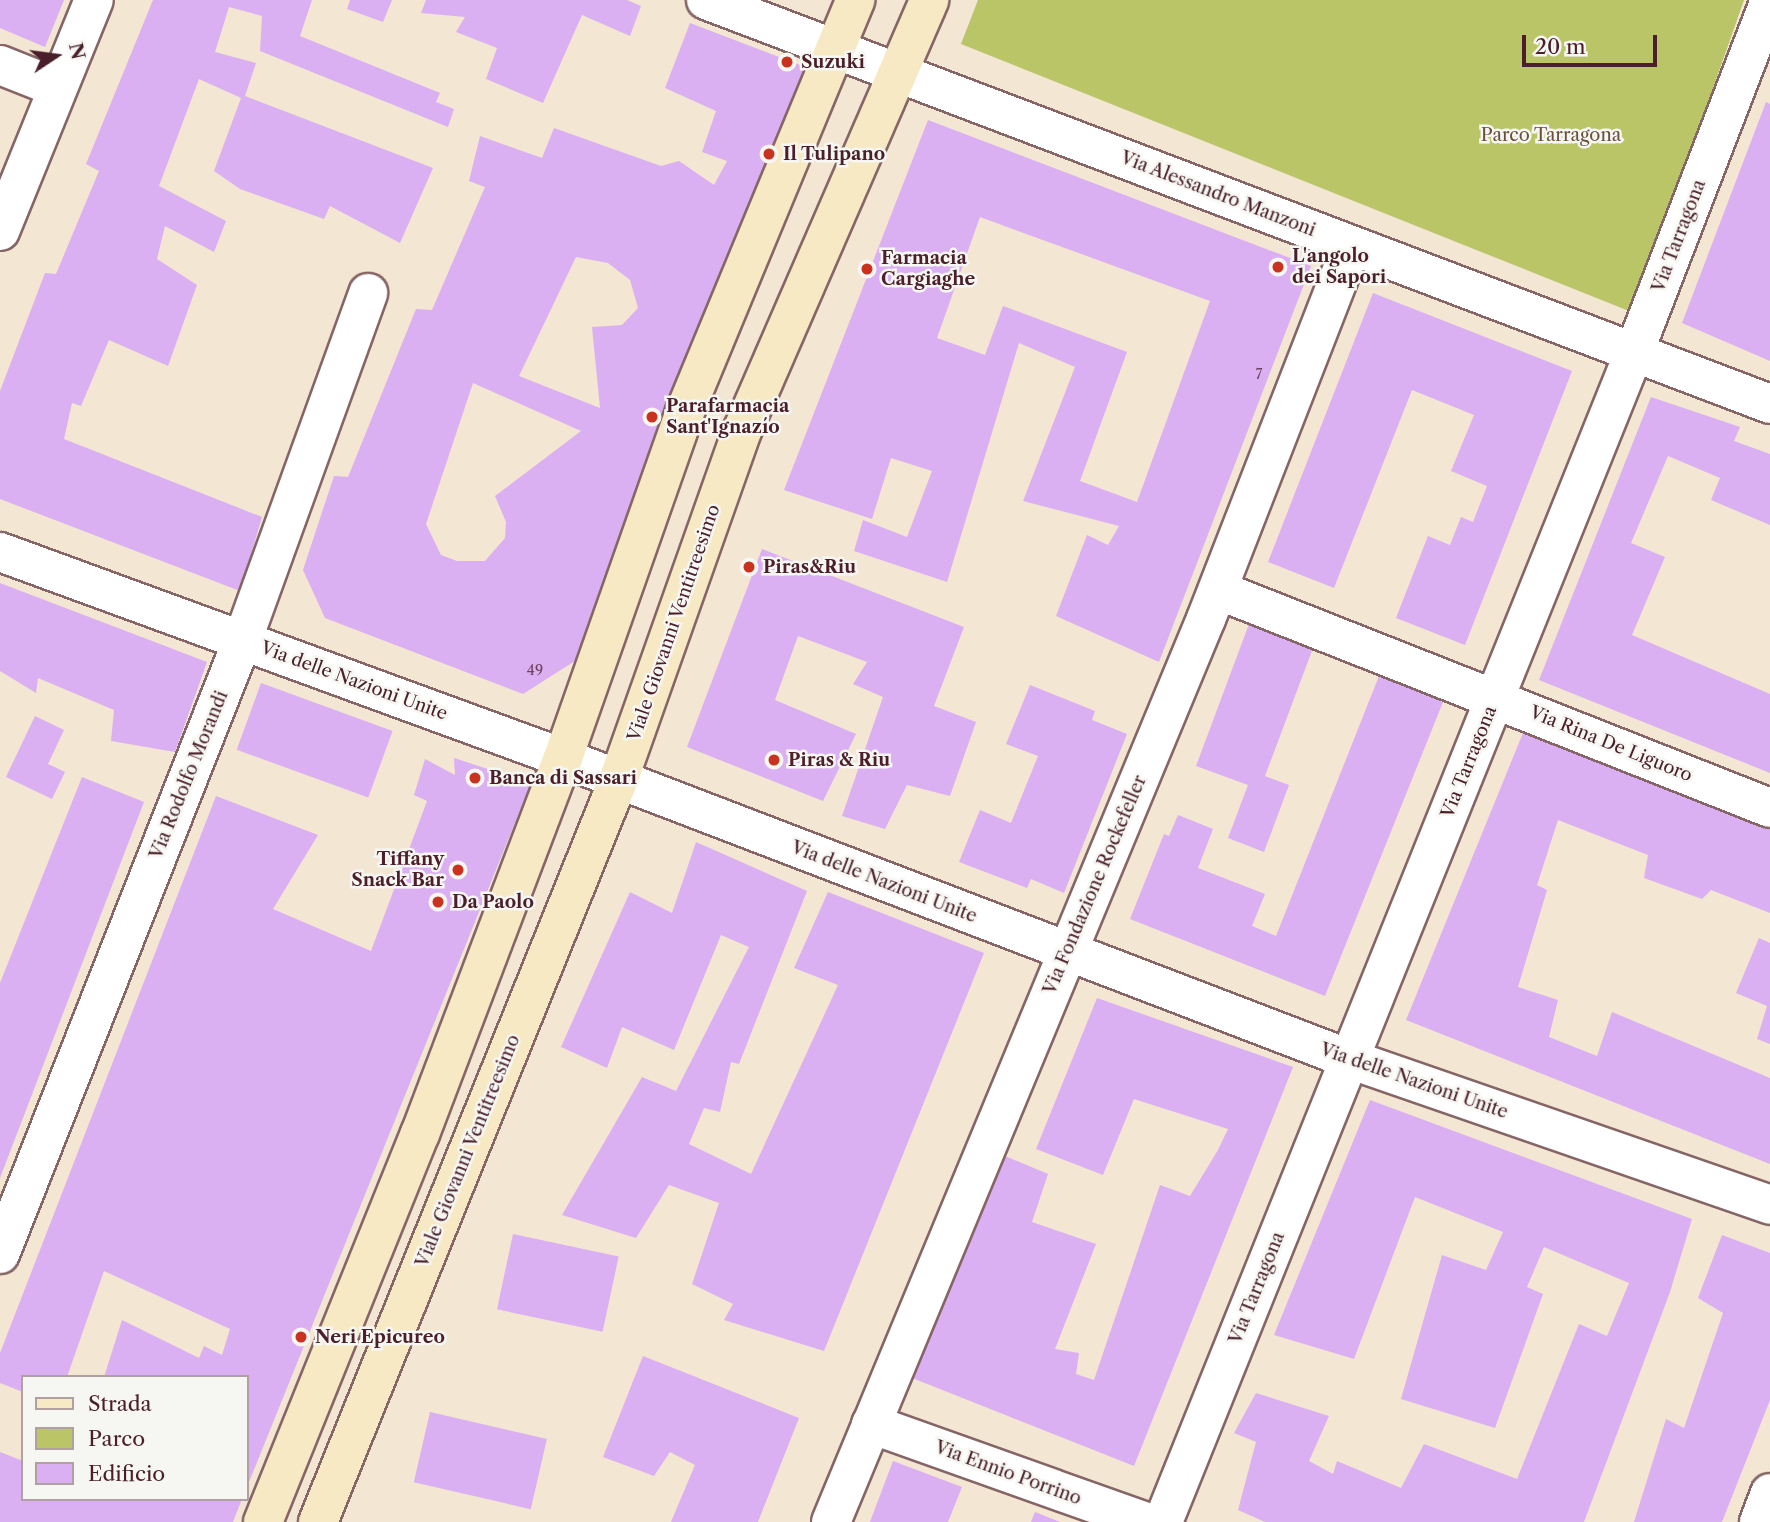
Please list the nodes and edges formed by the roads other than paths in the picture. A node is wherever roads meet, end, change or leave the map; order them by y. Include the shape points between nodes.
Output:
1 (94, 0) edge
2 (706, 0) edge
3 (855, 0) edge
4 (929, 0) edge
5 (1770, 1) edge
6 (834, 51) junction
7 (0, 65) edge
8 (901, 73) junction
9 (58, 88) junction
10 (0, 231) edge
11 (1352, 245) junction
12 (368, 293) dead end
13 (1635, 350) junction
14 (1770, 404) edge
15 (686, 408) junction
16 (742, 431) junction
17 (0, 552) edge
18 (1217, 590) junction
19 (243, 639) junction
20 (1495, 697) junction
21 (563, 758) junction
22 (618, 781) junction
23 (1770, 808) edge
24 (1067, 951) junction
25 (1349, 1059) junction
26 (420, 1135) junction
27 (466, 1154) junction
28 (1770, 1205) edge
29 (0, 1254) edge
30 (871, 1424) junction
31 (1770, 1493) edge
32 (266, 1514) edge
33 (316, 1522) edge
34 (831, 1522) edge
35 (1146, 1522) edge
36 (1163, 1522) edge
37 (1759, 1522) edge

1 - 9 street
2 - 6 street, Via Alessandro Manzoni
3 - 6 main road
4 - 8 main road, Viale Giovanni Ventitreesimo
5 - 13 street, Via Tarragona
6 - 8 street, Via Alessandro Manzoni
6 - 15 main road
7 - 9 street
8 - 11 street, Via Alessandro Manzoni
8 - 16 main road, Viale Giovanni Ventitreesimo via 880,110
9 - 10 street
11 - 13 street, Via Alessandro Manzoni
11 - 18 street, Via Fondazione Rockefeller
12 - 19 street, Via Rodolfo Morandi
13 - 14 street, Via Alessandro Manzoni
13 - 20 street, Via Tarragona
15 - 16 main road
15 - 21 main road
16 - 22 main road, Viale Giovanni Ventitreesimo
17 - 19 street, Via delle Nazioni Unite
18 - 20 street, Via Rina De Liguoro
18 - 24 street, Via Fondazione Rockefeller
19 - 21 street, Via delle Nazioni Unite
19 - 29 street, Via Rodolfo Morandi
20 - 23 street, Via Rina De Liguoro
20 - 25 street, Via Tarragona
21 - 22 street, Via delle Nazioni Unite
21 - 26 main road
22 - 24 street, Via delle Nazioni Unite
22 - 27 main road, Viale Giovanni Ventitreesimo
24 - 25 street, Via delle Nazioni Unite
24 - 30 street, Via Fondazione Rockefeller
25 - 28 street, Via delle Nazioni Unite
25 - 36 street, Via Tarragona
26 - 27 main road
26 - 32 main road
27 - 33 main road, Viale Giovanni Ventitreesimo
30 - 34 street, Via Fondazione Rockefeller
30 - 35 street, Via Ennio Porrino
31 - 37 street
32 - 33 main road

